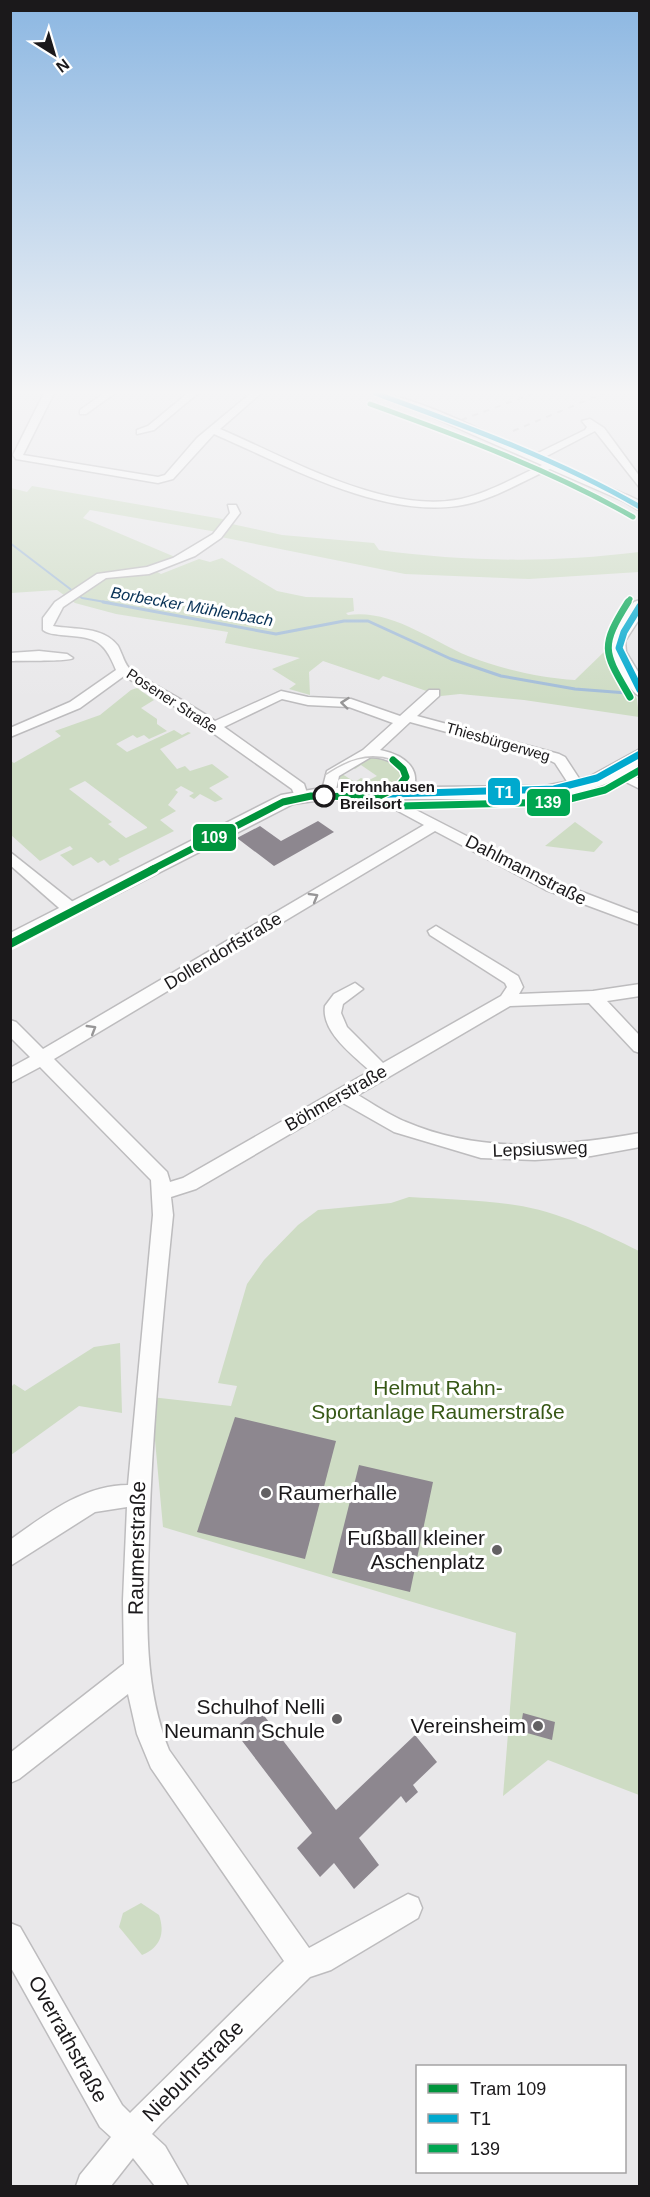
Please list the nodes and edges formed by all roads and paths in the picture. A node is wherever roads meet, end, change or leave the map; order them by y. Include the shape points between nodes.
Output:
1 (381, 496) edge
2 (479, 496) edge
3 (232, 507) dead end
4 (639, 605) edge
5 (10, 657) edge
6 (68, 658) dead end
7 (123, 671) junction
8 (639, 691) edge
9 (434, 693) dead end
10 (403, 719) junction
11 (213, 727) junction
12 (10, 733) edge
13 (368, 753) junction
14 (639, 754) edge
15 (617, 772) junction
16 (639, 785) edge
17 (578, 786) junction
18 (429, 793) junction
19 (328, 794) junction
20 (405, 794) junction
21 (379, 795) junction
22 (301, 796) junction
23 (415, 812) junction
24 (431, 827) junction
25 (10, 857) edge
26 (72, 910) junction
27 (639, 920) edge
28 (436, 931) dead end
29 (10, 942) edge
30 (355, 988) dead end
31 (639, 990) edge
32 (593, 997) junction
33 (507, 1000) junction
34 (10, 1026) edge
35 (639, 1047) edge
36 (42, 1059) junction
37 (381, 1072) junction
38 (10, 1077) edge
39 (343, 1095) junction
40 (639, 1140) edge
41 (164, 1192) junction
42 (138, 1496) junction
43 (10, 1555) edge
44 (136, 1671) junction
45 (10, 1770) edge
46 (408, 1908) dead end
47 (10, 1937) edge
48 (303, 1964) junction
49 (131, 2136) junction
50 (91, 2187) edge
51 (173, 2187) edge

1 - 2 street via 445,504
3 - 7 street, Posener Straße via 235,513 220,534 186,555 149,571 102,576 73,593 51,616 47,629 105,639 115,648
4 - 8 main road via 617,641 618,652
5 - 6 street
7 - 11 street, Posener Straße
7 - 12 street via 75,705
9 - 10 street
10 -> 11 street, Thiesbürgerweg via 351,703 281,695
10 - 13 street
10 - 17 street, Thiesbürgerweg via 554,757
11 - 22 street, Posener Straße via 299,787
13 - 19 street via 332,774
13 - 20 street via 392,757 405,765 410,777
14 - 15 main road
15 - 16 street
15 - 17 main road
17 - 18 main road via 526,793
18 - 20 main road
18 - 23 street
19 - 21 main road
19 - 22 main road
20 - 21 main road
21 - 23 street, Dahlmannstraße
22 - 26 main road via 282,801
23 - 24 street, Dahlmannstraße
24 - 27 street, Dahlmannstraße via 551,886
36 -> 24 street, Dollendorfstraße
25 - 26 street
26 - 29 main road
28 - 33 street via 512,980 515,987
30 - 37 street via 337,1001 332,1014 340,1031
31 - 32 street, Böhmerstraße
32 - 33 street, Böhmerstraße
32 - 35 street
33 - 37 street, Böhmerstraße
34 - 36 street
36 - 38 street, Dollendorfstraße
36 - 41 street via 160,1177
37 - 39 street, Böhmerstraße
39 - 40 street, Lepsiusweg via 400,1127 481,1151 535,1153
39 - 41 street, Böhmerstraße via 189,1184
41 - 42 street, Raumerstraße
42 - 43 street via 112,1496 86,1506
42 - 44 street, Raumerstraße
44 - 45 street
44 - 48 street, Raumerstraße via 149,1736 160,1759
46 - 48 street via 321,1960
47 - 49 street, Overrathstraße via 111,2116
48 - 49 street, Niebuhrstraße
49 - 50 street, Niebuhrstraße
49 - 51 street, Overrathstraße via 154,2157

